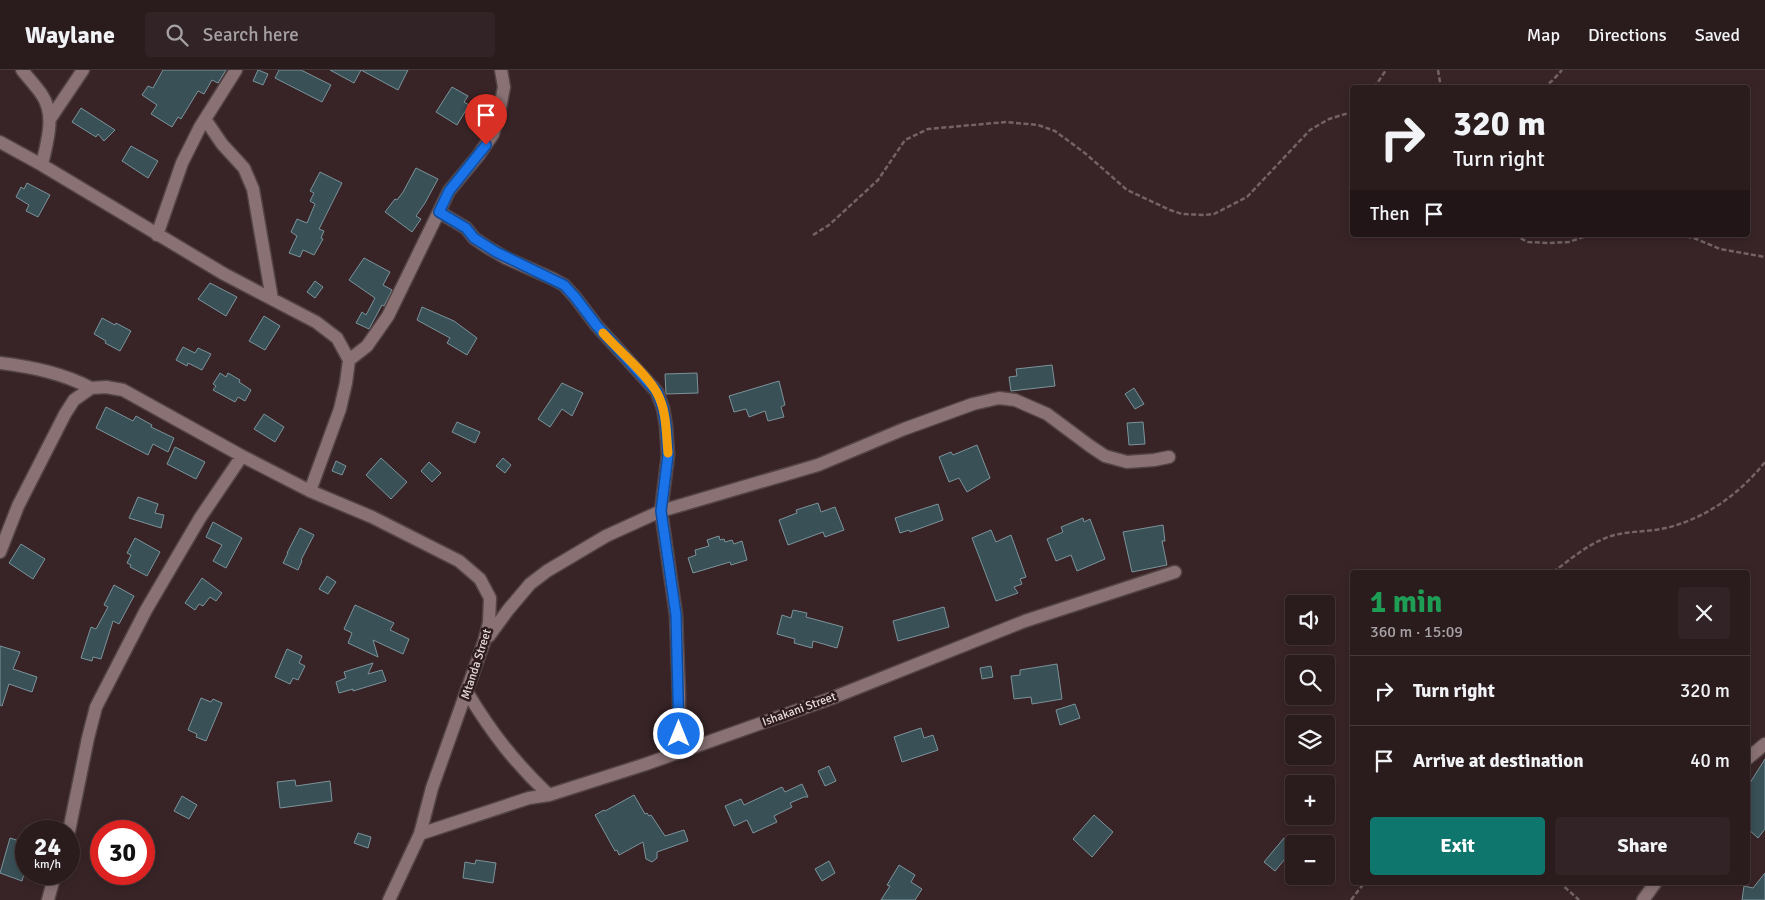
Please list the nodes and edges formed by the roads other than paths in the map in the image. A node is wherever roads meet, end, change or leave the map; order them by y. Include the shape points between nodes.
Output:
1 (22, 70) edge
2 (83, 70) edge
3 (236, 70) edge
4 (500, 70) edge
5 (50, 119) junction
6 (205, 119) junction
7 (0, 142) edge
8 (42, 165) junction
9 (439, 212) junction
10 (157, 235) junction
11 (272, 299) junction
12 (349, 360) junction
13 (0, 363) edge
14 (91, 388) junction
15 (242, 456) junction
16 (1169, 457) dead end
17 (310, 491) junction
18 (661, 511) junction
19 (0, 552) edge
20 (1175, 572) dead end
21 (484, 642) junction
22 (467, 692) junction
23 (1765, 744) edge
24 (678, 753) junction
25 (1750, 756) edge
26 (549, 795) junction
27 (71, 820) edge
28 (420, 834) junction
29 (52, 885) edge
30 (1654, 885) edge
31 (48, 900) edge
32 (389, 900) edge
33 (1643, 900) edge

1 - 5 street via 47,104
2 - 5 street
3 - 6 street
4 - 9 street via 504,87 492,134 449,191
5 - 8 street
6 - 10 street via 182,163
6 - 11 street via 244,168 253,189
7 - 8 street
8 - 10 street
9 - 12 street via 388,316 367,346
9 - 18 street via 506,258 564,285 657,392 663,408 668,455
10 - 11 street
11 - 12 street via 316,322 338,338
12 - 17 street via 340,409
13 - 14 street via 72,378
14 - 15 street, Mtanda Street via 106,386 123,390
14 - 19 street via 74,400 65,414 18,506
15 - 17 street, Mtanda Street
15 - 27 street via 200,518 146,610 96,707
16 - 18 street via 1127,462 1105,456 1047,414 1016,400 999,398 943,414 818,465
17 - 21 street, Mtanda Street via 416,538 459,561 480,579 490,598
18 - 21 street via 606,536 546,571 530,584
18 - 24 street via 676,615
20 - 24 street, Ishakani Street via 1025,621 832,698
21 - 22 street, Mtanda Street
22 - 26 street via 509,754
22 - 28 street, Mtanda Street via 432,788
23 - 25 street
24 - 26 street, Ishakani Street
26 - 28 street, Ishakani Street via 530,798
28 - 32 street, Mtanda Street
29 - 31 street
30 - 33 street

